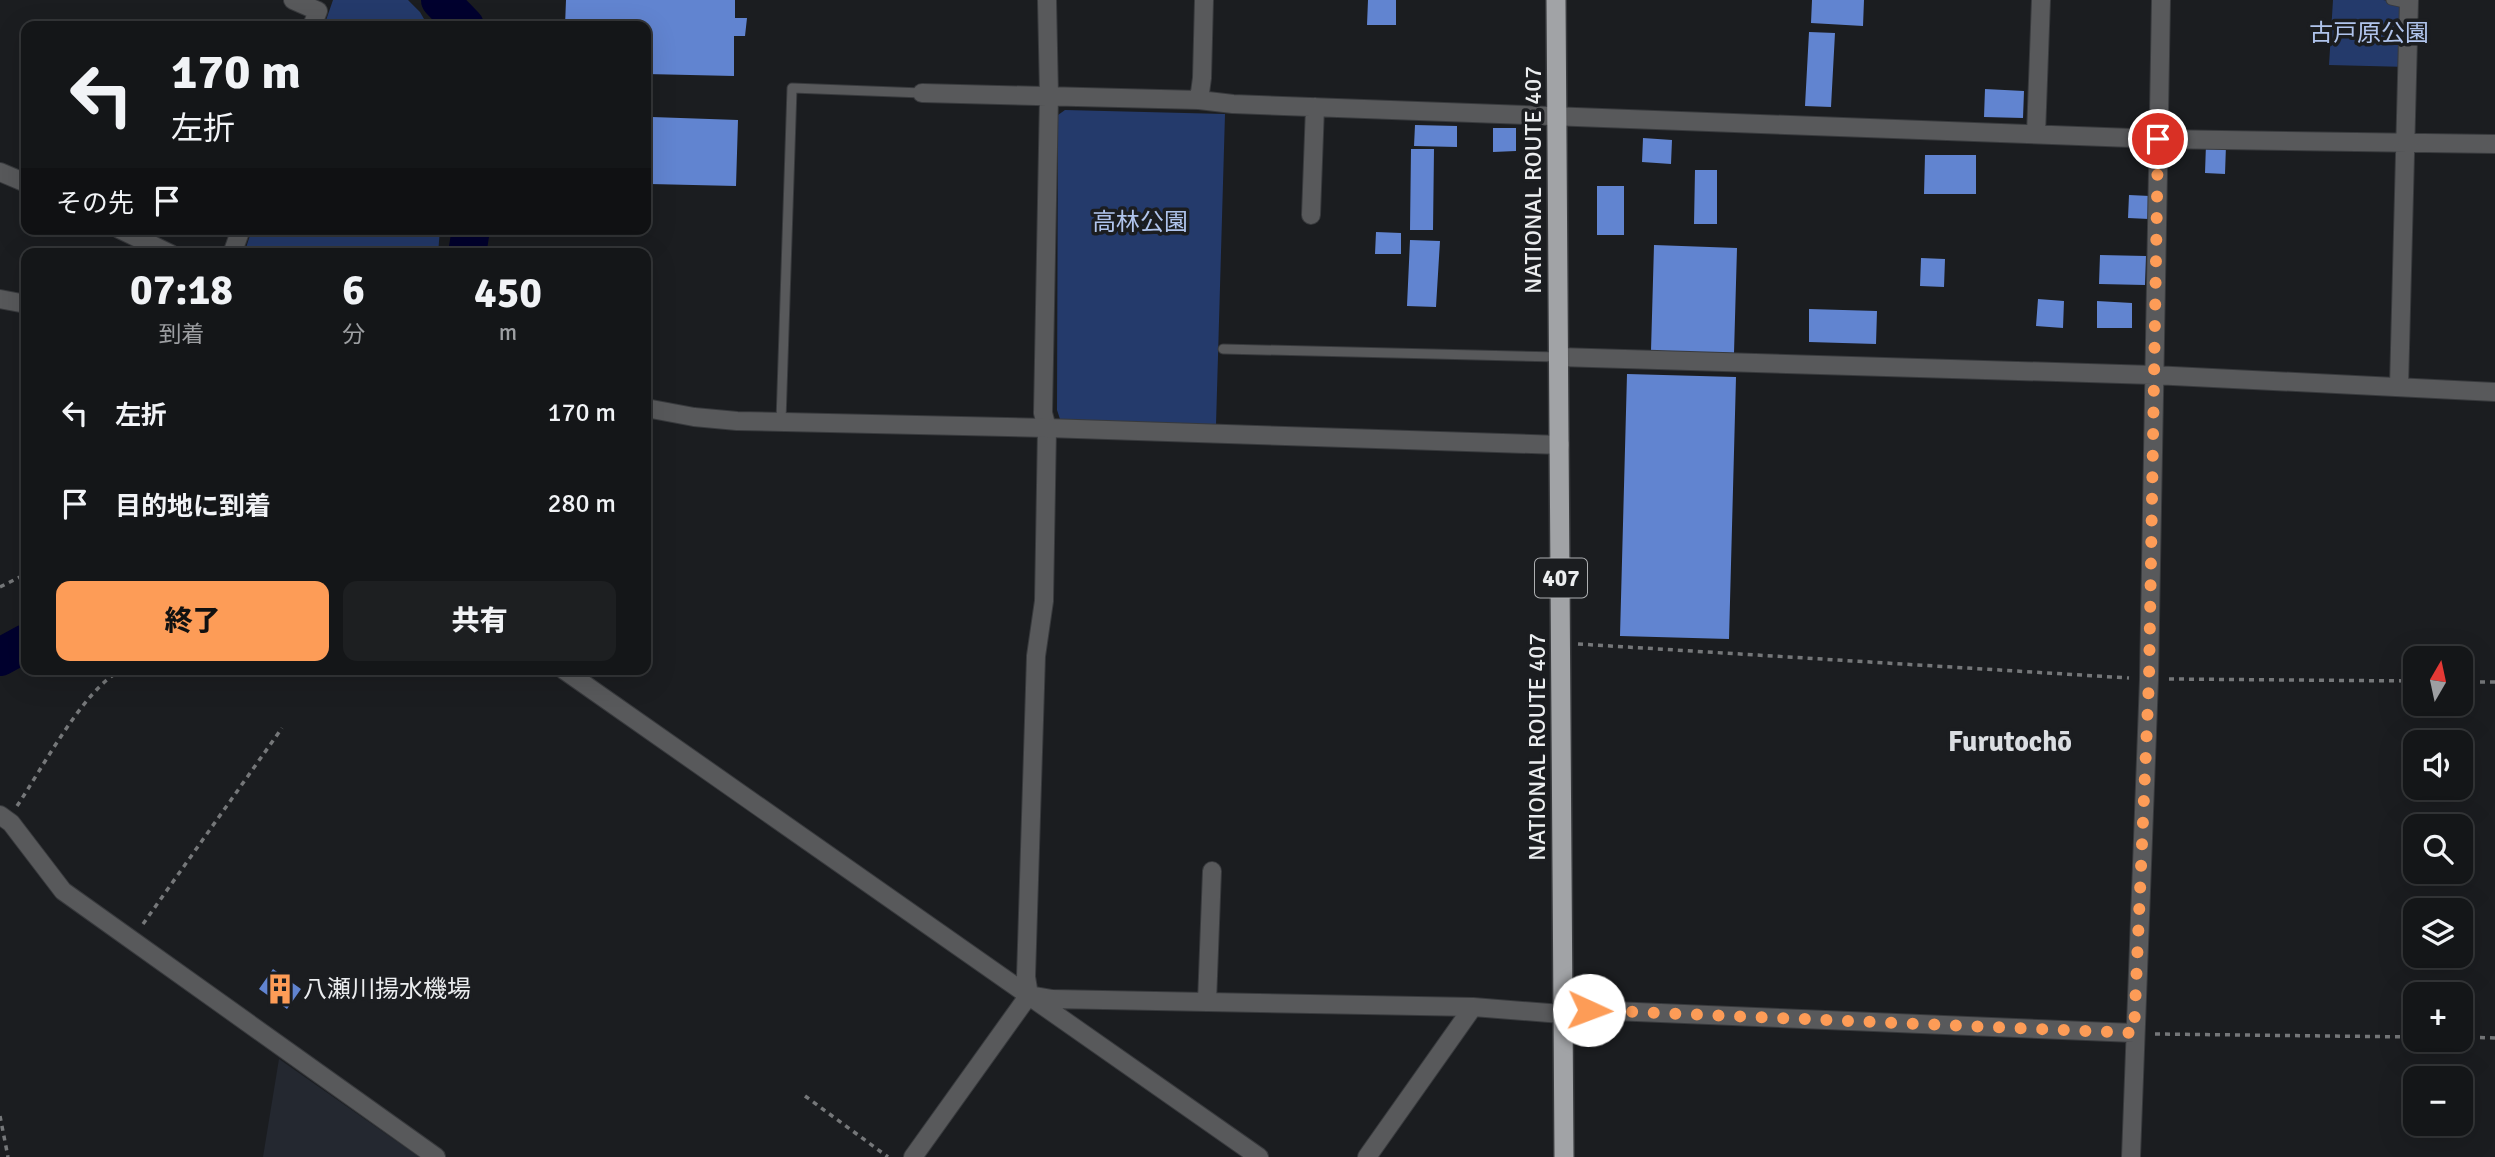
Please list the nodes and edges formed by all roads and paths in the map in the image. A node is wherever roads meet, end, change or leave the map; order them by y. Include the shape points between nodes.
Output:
1 (293, 0) edge
2 (1047, 0) edge
3 (1204, 0) edge
4 (1556, 0) edge
5 (2041, 0) edge
6 (2161, 0) edge
7 (2391, 0) edge
8 (2409, 2) edge
9 (315, 21) edge
10 (922, 93) joint
11 (1049, 95) junction
12 (1199, 100) junction
13 (1315, 107) junction
14 (1558, 115) junction
15 (2036, 134) junction
16 (2158, 139) junction
17 (2406, 142) junction
18 (2495, 144) edge
19 (0, 172) edge
20 (21, 181) edge
21 (1311, 215) dead end
22 (131, 235) edge
23 (159, 248) edge
24 (0, 299) edge
25 (21, 303) edge
26 (1223, 349) dead end
27 (1559, 357) junction
28 (2153, 375) junction
29 (2399, 387) junction
30 (2495, 392) edge
31 (651, 409) edge
32 (782, 421) junction
33 (1047, 428) junction
34 (1560, 445) junction
35 (21, 576) edge
36 (0, 587) edge
37 (1562, 646) junction
38 (112, 675) edge
39 (571, 675) edge
40 (2149, 679) junction
41 (2403, 681) edge
42 (2473, 682) edge
43 (2495, 682) edge
44 (282, 728) dead end
45 (18, 805) dead end
46 (0, 815) edge
47 (1212, 871) dead end
48 (132, 940) junction
49 (1029, 995) junction
50 (1207, 1002) junction
51 (1473, 1007) junction
52 (1562, 1014) junction
53 (2134, 1033) junction
54 (2403, 1037) edge
55 (2473, 1037) edge
56 (2495, 1038) edge
57 (805, 1096) dead end
58 (0, 1116) edge
59 (8, 1157) edge
60 (436, 1157) edge
61 (888, 1157) edge
62 (913, 1157) edge
63 (1259, 1157) edge
64 (1367, 1157) edge
65 (1564, 1157) edge
66 (2131, 1157) edge

1 - 9 street via 318,11
2 - 11 street
3 - 12 street
4 - 14 highway, NATIONAL ROUTE 407 / 407
5 - 15 street
6 - 16 street
7 - 8 lane
8 - 17 street
10 - 11 street
10 - 32 lane via 792,88
11 - 12 street
11 - 33 street via 1043,413
12 - 13 street
13 - 14 street
13 - 21 street
14 - 15 street
14 - 27 highway, NATIONAL ROUTE 407 / 407
15 - 16 street
16 - 17 street
16 - 28 street
17 - 18 street
17 - 29 street
19 - 20 street
22 - 23 street
24 - 25 street
26 - 27 lane
27 - 28 street
27 - 34 highway, NATIONAL ROUTE 407 / 407
28 - 29 street
28 - 40 street
29 - 30 street
31 - 32 street via 737,421
32 - 33 street
33 - 34 street
33 - 49 street via 1044,601 1036,656
34 - 37 highway, NATIONAL ROUTE 407 / 407
35 - 36 path
37 - 40 path via 1588,643
37 - 52 highway, NATIONAL ROUTE 407 / 407
38 - 45 path via 90,696
39 - 49 street
40 - 41 path
40 - 53 street
42 - 43 path
44 - 48 path
46 - 48 street via 12,823 63,891
47 - 50 street
48 - 60 street
49 - 50 street
49 - 62 street
49 - 63 street
50 - 51 street
51 - 52 street
51 - 64 street
52 - 53 street via 1589,1010
52 - 65 highway, NATIONAL ROUTE 407 / 407
53 - 54 path
53 - 66 street
55 - 56 path
57 - 61 path
58 - 59 path

